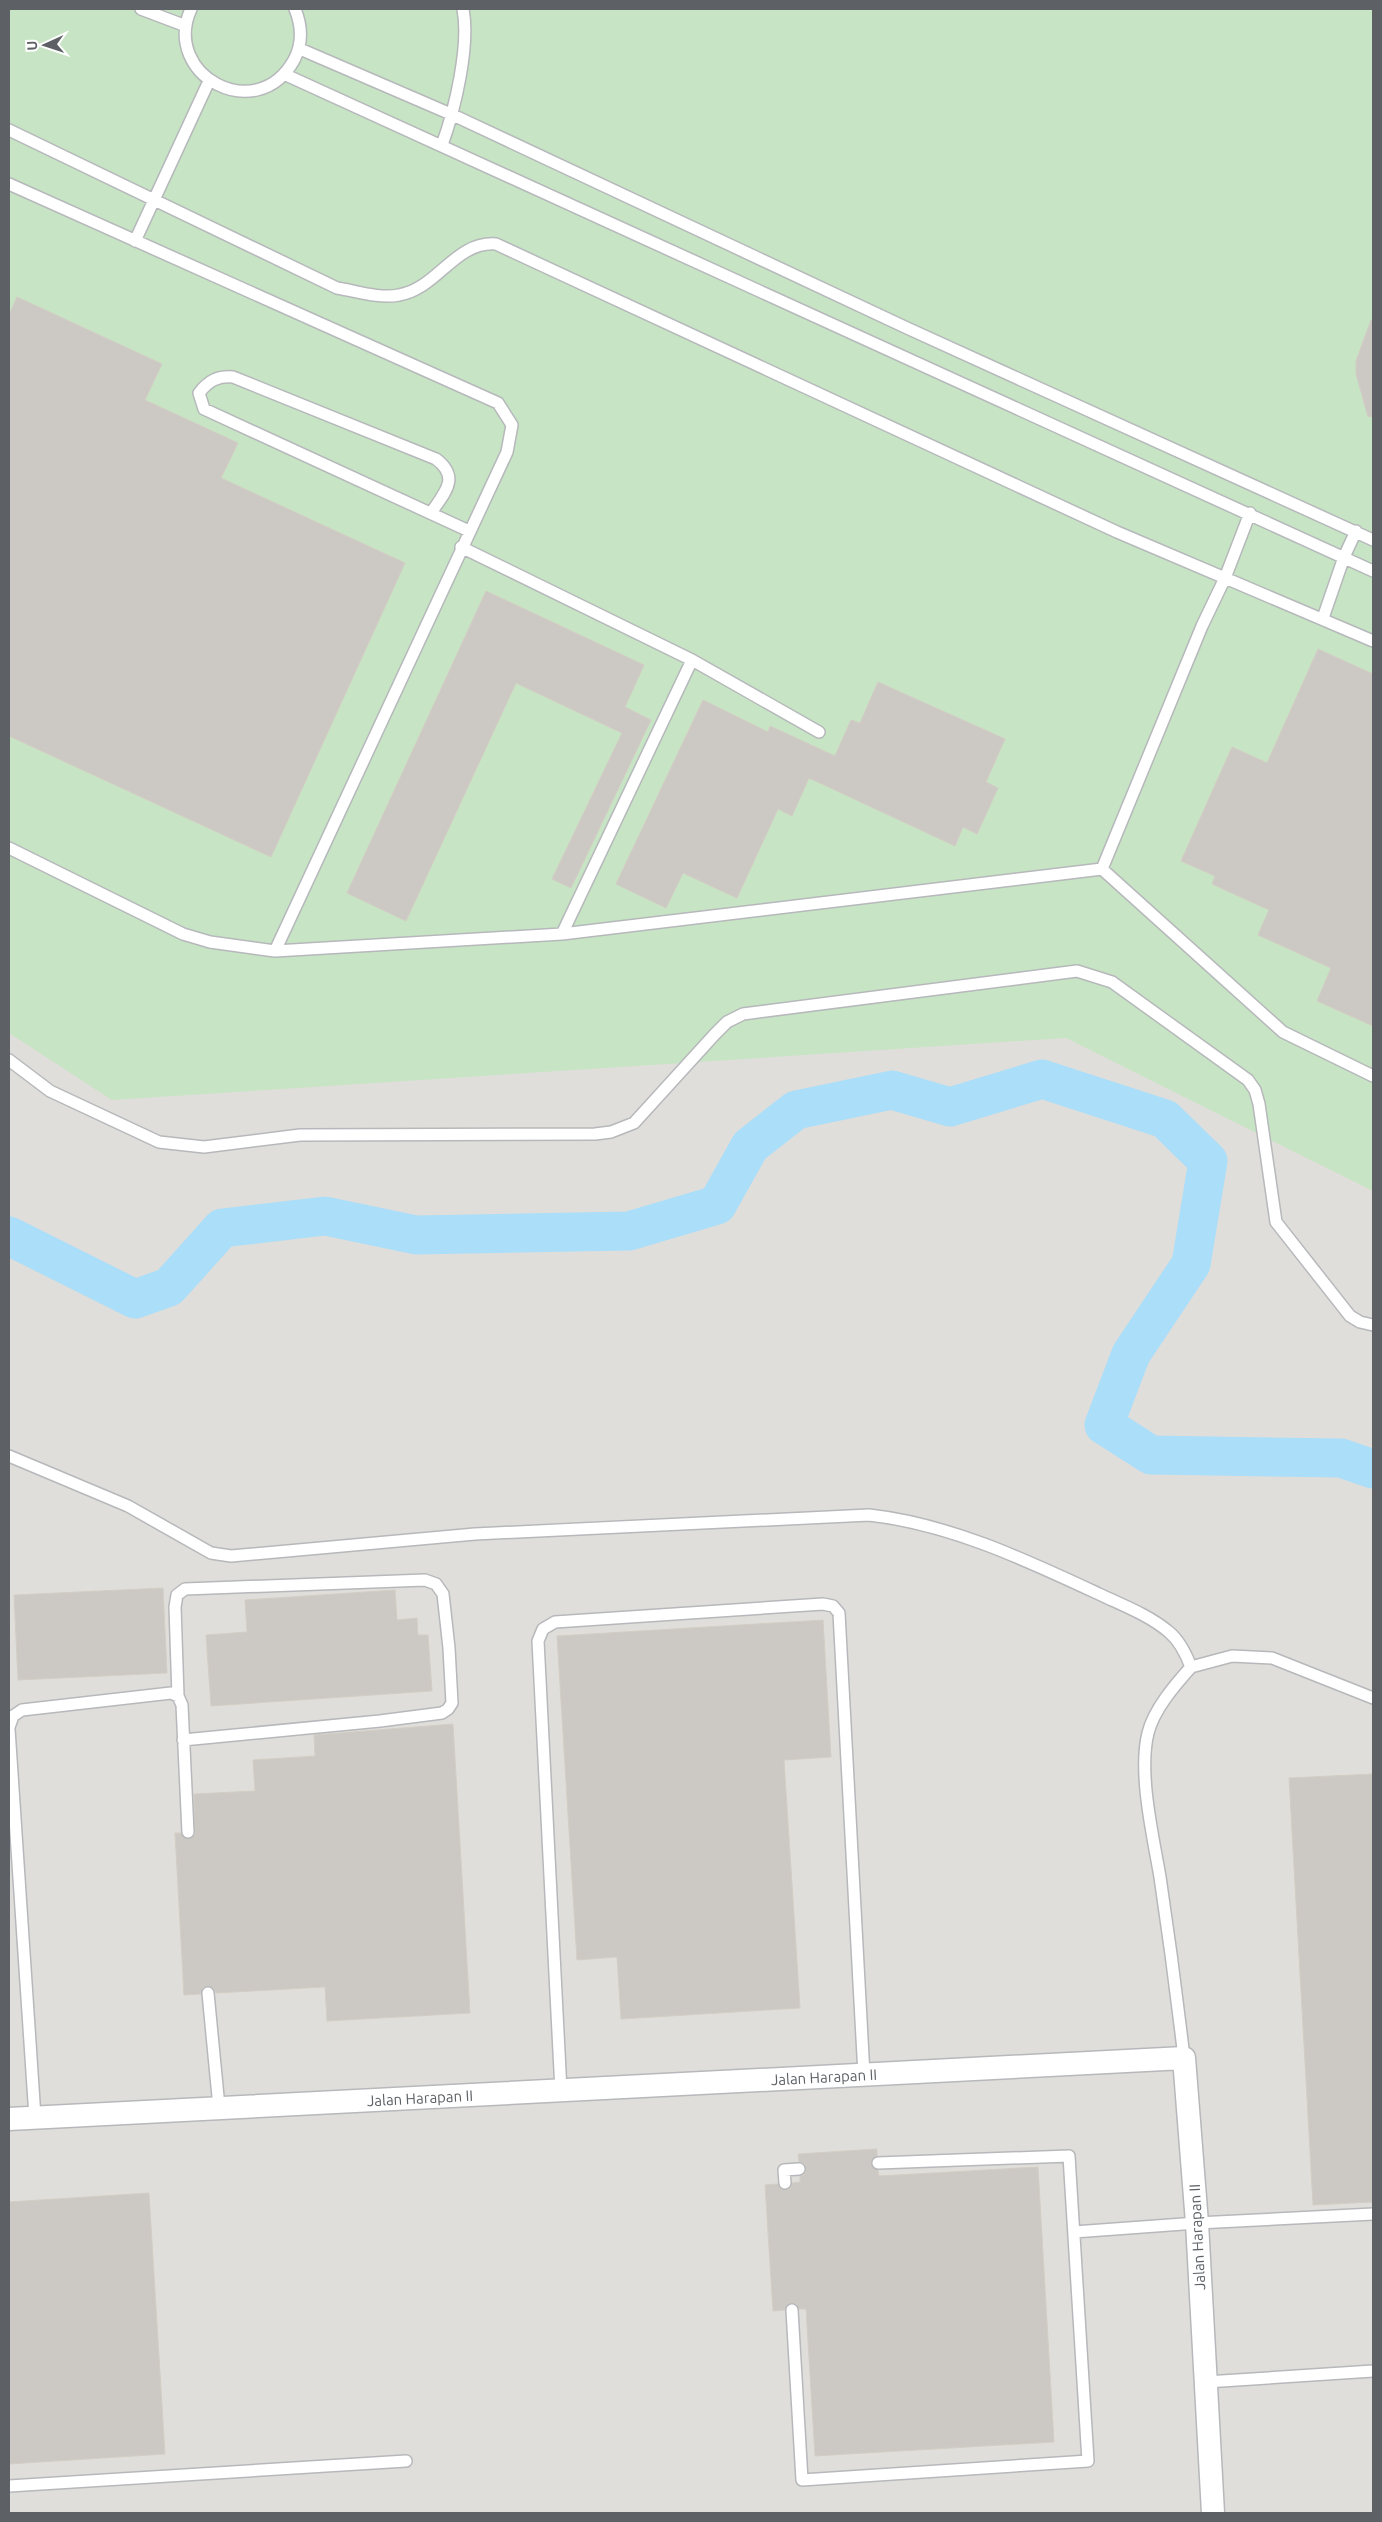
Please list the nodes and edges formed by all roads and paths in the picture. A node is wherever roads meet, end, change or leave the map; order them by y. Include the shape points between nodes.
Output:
1 (141, 9) edge
2 (191, 9) edge
3 (295, 9) edge
4 (463, 9) edge
5 (186, 26) junction
6 (300, 49) junction
7 (286, 75) junction
8 (209, 81) junction
9 (453, 115) junction
10 (9, 130) edge
11 (442, 145) junction
12 (9, 184) edge
13 (154, 200) junction
14 (136, 241) junction
15 (430, 513) junction
16 (1250, 513) junction
17 (469, 531) junction
18 (1356, 531) junction
19 (1373, 540) edge
20 (461, 547) junction
21 (1344, 558) junction
22 (1373, 571) edge
23 (1225, 578) junction
24 (1324, 618) junction
25 (1373, 641) edge
26 (692, 660) junction
27 (819, 732) dead end
28 (9, 848) edge
29 (1102, 869) junction
30 (562, 934) junction
31 (275, 951) junction
32 (9, 1060) edge
33 (1373, 1076) edge
34 (1373, 1326) edge
35 (9, 1456) edge
36 (1191, 1667) junction
37 (178, 1696) junction
38 (1373, 1698) edge
39 (9, 1728) edge
40 (184, 1740) junction
41 (188, 1832) dead end
42 (208, 1993) dead end
43 (1184, 2058) junction
44 (864, 2075) junction
45 (561, 2091) junction
46 (219, 2107) junction
47 (35, 2117) junction
48 (9, 2119) edge
49 (878, 2164) dead end
50 (799, 2169) dead end
51 (785, 2183) dead end
52 (1373, 2214) edge
53 (1197, 2223) junction
54 (1074, 2232) junction
55 (792, 2310) dead end
56 (1373, 2371) edge
57 (1206, 2382) junction
58 (406, 2461) dead end
59 (9, 2486) edge
60 (1213, 2513) edge

1 - 5 lane
2 - 5 lane
3 - 6 lane via 301,23
4 - 9 lane via 462,61
5 - 8 lane via 187,46 195,66
6 - 7 lane
6 - 9 lane
7 - 8 lane via 269,87 249,92 228,90
7 - 11 lane
8 - 13 lane
9 - 11 lane
9 - 18 lane via 907,328
10 - 13 lane
11 - 16 lane
12 - 14 lane
13 - 14 lane
13 - 23 lane via 337,288 378,295 399,296 424,284 470,248 484,243 496,244 1118,532
14 - 17 lane via 498,404 512,425 507,452
15 - 15 lane via 204,409 199,392 218,376 233,377 436,459 450,475 447,488
15 - 17 lane
16 - 21 lane
16 - 23 lane
17 - 20 lane
18 - 19 lane
18 - 21 lane
20 - 26 lane
20 - 31 lane
21 - 22 lane
21 - 24 lane
23 - 24 lane
23 - 29 lane
24 - 25 lane
26 - 27 lane
26 - 30 lane
28 - 31 lane via 182,934 210,942
29 - 30 lane
29 - 33 lane via 1283,1032
30 - 31 lane
32 - 34 lane via 72,1102 159,1142 175,1145 229,1145 300,1134 595,1134 634,1123 727,1022 743,1014 1077,971 1112,982 1248,1080 1259,1104 1276,1222 1350,1316
35 - 36 lane via 128,1506 211,1554 231,1556 475,1534 870,1515 891,1518 953,1532 1131,1609 1170,1632 1184,1650
36 - 38 lane via 1232,1656 1272,1658
36 - 43 lane via 1155,1718 1148,1731 1146,1745 1147,1796 1172,1954
37 - 39 lane via 171,1693 22,1710 13,1716
37 - 40 lane via 182,1705
37 - 40 lane via 175,1607 177,1596 184,1589 425,1580 436,1584 443,1594 452,1702 442,1713
39 - 47 lane
40 - 41 lane
42 - 46 lane
43 - 44 street, Jalan Harapan II
43 - 53 street, Jalan Harapan II
44 - 45 street, Jalan Harapan II
44 - 45 lane via 839,1613 833,1606 823,1604 556,1622 543,1629 538,1641
45 - 46 street, Jalan Harapan II
46 - 47 street, Jalan Harapan II
47 - 48 street, Jalan Harapan II
49 - 54 lane via 1069,2156
50 - 51 lane via 784,2170
52 - 53 lane
53 - 54 lane
53 - 57 street, Jalan Harapan II
54 - 55 lane via 1088,2461 802,2480
56 - 57 lane
57 - 60 street, Jalan Harapan II
58 - 59 lane

